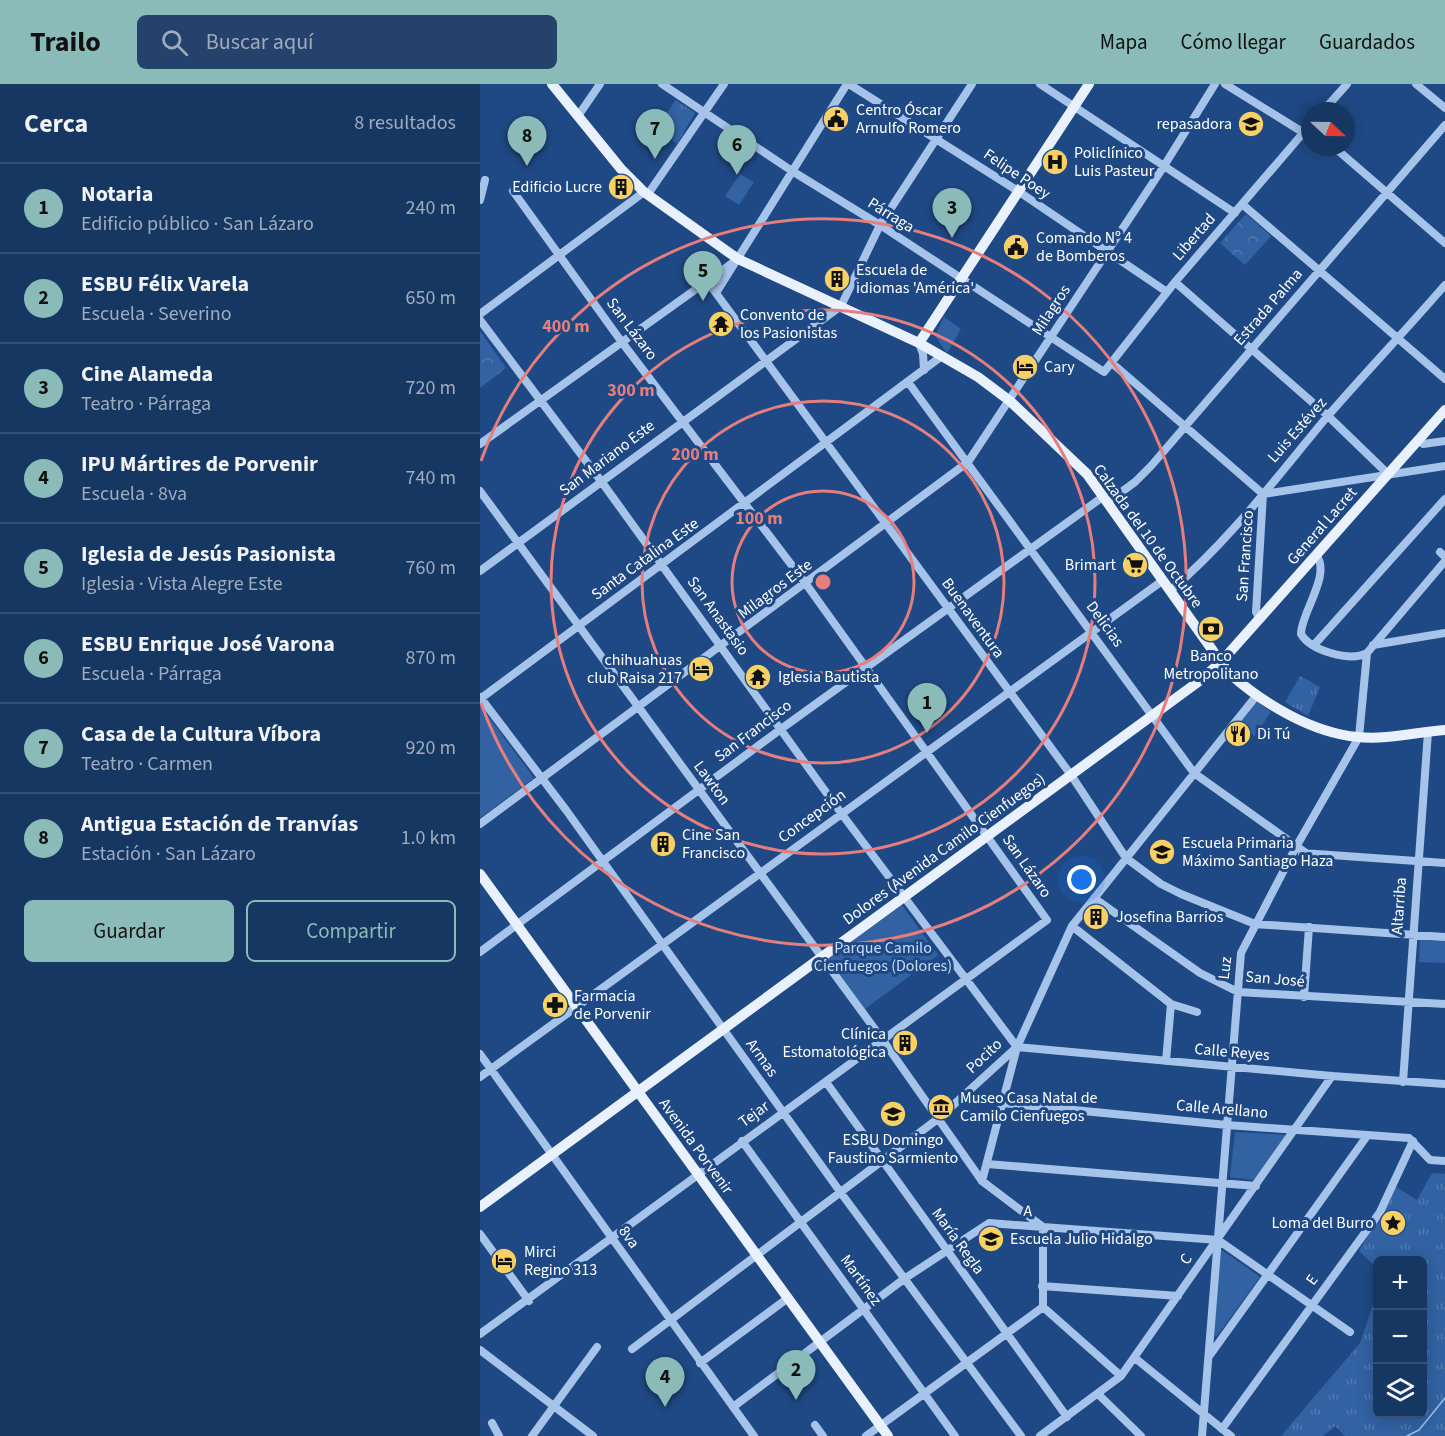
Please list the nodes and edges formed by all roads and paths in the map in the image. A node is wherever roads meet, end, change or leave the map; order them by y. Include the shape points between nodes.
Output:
1 (552, 84) edge
2 (600, 84) edge
3 (662, 84) edge
4 (724, 84) edge
5 (848, 84) edge
6 (972, 84) edge
7 (1040, 84) edge
8 (1089, 84) edge
9 (1215, 84) edge
10 (1226, 84) edge
11 (1347, 84) edge
12 (1416, 84) edge
13 (1331, 102) edge
14 (1074, 106) junction
15 (1445, 108) edge
16 (704, 113) junction
17 (578, 116) junction
18 (1301, 124) edge
19 (1445, 125) edge
20 (1301, 136) edge
21 (936, 139) junction
22 (1344, 156) edge
23 (1164, 166) junction
24 (792, 171) junction
25 (485, 180) dead end
26 (513, 191) dead end
27 (1018, 191) junction
28 (1386, 192) junction
29 (646, 193) junction
30 (480, 200) edge
31 (1242, 204) junction
32 (1235, 213) junction
33 (880, 225) junction
34 (1445, 243) edge
35 (1106, 252) junction
36 (559, 255) junction
37 (738, 259) junction
38 (1318, 271) junction
39 (960, 277) junction
40 (707, 281) junction
41 (1175, 282) junction
42 (1445, 285) edge
43 (1167, 292) junction
44 (716, 293) junction
45 (841, 306) junction
46 (480, 314) edge
47 (480, 320) edge
48 (932, 321) junction
49 (1052, 336) junction
50 (1399, 339) junction
51 (621, 341) junction
52 (919, 343) junction
53 (1251, 349) junction
54 (938, 354) junction
55 (766, 360) junction
56 (1113, 364) junction
57 (924, 370) junction
58 (1104, 372) joint
59 (1445, 379) edge
60 (908, 382) junction
61 (1010, 401) junction
62 (540, 402) junction
63 (1445, 410) edge
64 (1328, 416) junction
65 (683, 420) junction
66 (1184, 428) junction
67 (1418, 440) junction
68 (1445, 441) edge
69 (828, 443) junction
70 (480, 444) edge
71 (968, 462) junction
72 (1445, 466) edge
73 (1388, 474) junction
74 (601, 481) junction
75 (480, 491) edge
76 (1263, 494) junction
77 (1106, 499) junction
78 (1445, 499) edge
79 (745, 504) junction
80 (887, 523) junction
81 (519, 542) junction
82 (1031, 548) junction
83 (1316, 555) junction
84 (1443, 557) edge
85 (662, 565) junction
86 (480, 571) edge
87 (1162, 581) junction
88 (806, 584) junction
89 (1170, 591) junction
90 (948, 609) junction
91 (1260, 619) junction
92 (579, 626) junction
93 (1093, 633) junction
94 (1445, 633) edge
95 (1314, 645) junction
96 (722, 647) junction
97 (1370, 649) junction
98 (1221, 662) junction
99 (866, 668) junction
100 (1009, 693) junction
101 (1257, 695) junction
102 (480, 698) edge
103 (638, 707) junction
104 (1154, 716) junction
105 (781, 729) junction
106 (1445, 730) edge
107 (1428, 732) junction
108 (1359, 737) junction
109 (926, 754) junction
110 (1194, 773) junction
111 (1071, 775) junction
112 (542, 777) junction
113 (698, 791) junction
114 (841, 813) junction
115 (480, 824) edge
116 (987, 836) junction
117 (1295, 849) junction
118 (1126, 858) junction
119 (602, 859) junction
120 (1417, 862) junction
121 (1445, 863) edge
122 (758, 873) junction
123 (480, 874) edge
124 (904, 897) junction
125 (1094, 898) junction
126 (1047, 920) joint
127 (1255, 924) junction
128 (517, 925) junction
129 (1072, 926) junction
130 (1309, 927) junction
131 (1412, 936) junction
132 (1445, 936) edge
133 (663, 944) junction
134 (480, 952) edge
135 (822, 957) junction
136 (966, 979) junction
137 (1238, 992) junction
138 (1304, 996) junction
139 (1409, 1003) junction
140 (1171, 1004) junction
141 (1445, 1004) edge
142 (576, 1008) junction
143 (1197, 1012) dead end
144 (723, 1029) junction
145 (882, 1039) junction
146 (1017, 1047) junction
147 (480, 1054) edge
148 (1166, 1061) junction
149 (1232, 1066) junction
150 (491, 1069) junction
151 (1332, 1076) junction
152 (480, 1077) edge
153 (826, 1082) junction
154 (1403, 1082) junction
155 (1445, 1084) edge
156 (638, 1092) junction
157 (1002, 1103) junction
158 (783, 1112) junction
159 (939, 1118) junction
160 (1227, 1125) junction
161 (1294, 1129) junction
162 (1366, 1136) junction
163 (1413, 1141) junction
164 (742, 1142) junction
165 (552, 1155) junction
166 (884, 1161) junction
167 (1445, 1161) edge
168 (987, 1164) junction
169 (698, 1174) junction
170 (982, 1181) junction
171 (1223, 1183) junction
172 (1256, 1186) junction
173 (841, 1193) junction
174 (480, 1207) edge
175 (800, 1222) junction
176 (1043, 1227) junction
177 (480, 1234) edge
178 (613, 1239) junction
179 (1218, 1240) junction
180 (946, 1250) junction
181 (757, 1255) junction
182 (1267, 1274) junction
183 (904, 1279) junction
184 (1042, 1286) junction
185 (1178, 1296) junction
186 (788, 1298) junction
187 (528, 1300) junction
188 (1312, 1305) junction
189 (1043, 1307) junction
190 (864, 1309) junction
191 (669, 1320) junction
192 (1350, 1332) dead end
193 (480, 1334) edge
194 (1008, 1334) junction
195 (820, 1341) junction
196 (597, 1347) dead end
197 (632, 1349) dead end
198 (480, 1350) edge
199 (1208, 1357) junction
200 (1135, 1358) junction
201 (700, 1363) junction
202 (968, 1364) junction
203 (1121, 1376) junction
204 (925, 1394) junction
205 (1098, 1394) junction
206 (553, 1406) junction
207 (733, 1407) junction
208 (1203, 1414) junction
209 (1067, 1417) junction
210 (492, 1423) dead end
211 (815, 1425) dead end
212 (880, 1425) junction
213 (1222, 1429) junction
214 (531, 1435) edge
215 (499, 1436) edge
216 (593, 1436) edge
217 (754, 1436) edge
218 (823, 1436) edge
219 (866, 1436) edge
220 (888, 1436) edge
221 (955, 1436) edge
222 (1021, 1436) edge
223 (1040, 1436) edge
224 (1141, 1436) edge
225 (1202, 1436) edge
226 (1231, 1436) edge

1 - 17 main road, Calzada del 10 de Octubre
2 - 17 street
3 - 16 street, Párraga
4 - 16 street
5 - 21 street, Felipe Poey
5 - 24 street
6 - 21 street
7 - 14 street
8 - 14 main road
9 - 23 street, Milagros
10 - 18 street
11 - 13 street
12 - 15 street
14 - 23 street
14 - 27 main road
16 - 24 street, Párraga
16 - 29 street
17 - 29 main road, Calzada del 10 de Octubre
19 - 28 street, Estrada Palma
20 - 31 street, Libertad
21 - 27 street, Felipe Poey
21 - 33 street
22 - 28 street
23 - 32 street
23 - 35 street, Milagros
24 - 33 street, Párraga
24 - 37 street
25 - 30 street
26 - 36 street, San Lázaro
27 - 35 street, Felipe Poey
27 - 39 main road
28 - 34 street
28 - 38 street, Estrada Palma
29 - 36 street
29 - 37 main road, Calzada del 10 de Octubre
31 - 32 street, Libertad
31 - 38 street
32 - 41 street, Libertad
33 - 39 street, Párraga
33 - 45 street
35 - 43 street, Felipe Poey
35 - 49 street, Milagros
36 - 46 street
36 - 51 street, San Lázaro
37 - 40 street
37 - 44 street
37 - 45 main road, Calzada del 10 de Octubre via 772,278
38 - 50 street
38 - 53 street, Estrada Palma
39 - 48 main road
39 - 49 street, Párraga
40 - 44 street, Buenaventura
40 - 51 street
41 - 43 street, Libertad
41 - 53 street
42 - 50 street, Luis Estévez
43 - 56 street, Libertad
44 - 55 street, Buenaventura
45 - 52 main road, Calzada del 10 de Octubre
45 - 55 street, San Mariano Este
47 - 62 street, San Anastasio
48 - 52 main road
48 - 54 main road via 930,339
49 - 58 street, Párraga
49 - 61 street, Milagros
50 - 59 street
50 - 64 street, Luis Estévez
51 - 62 street
51 - 65 street, San Lázaro
52 - 54 main road, Calzada del 10 de Octubre
52 - 57 street
53 - 64 street
53 - 66 street, Estrada Palma
54 - 57 street, Santa Catalina Este
54 - 61 main road, Calzada del 10 de Octubre
55 - 65 street, San Mariano Este
55 - 69 street, Buenaventura
56 - 58 street, Libertad
56 - 66 street
57 - 60 street, Santa Catalina Este
60 - 69 street, Santa Catalina Este
60 - 71 street, Delicias
61 - 71 street, Milagros Este
61 - 77 main road, Calzada del 10 de Octubre via 1087,474
62 - 70 street
62 - 74 street, San Anastasio
63 - 67 main road, General Lacret
64 - 73 street
64 - 76 street, Luis Estévez
65 - 74 street, San Mariano Este
65 - 79 street, San Lázaro
66 - 76 street
66 - 77 street, Estrada Palma via 1135,482
67 - 68 street via 1423,444
67 - 73 main road, General Lacret
69 - 79 street, Santa Catalina Este
69 - 80 street, Buenaventura
71 - 80 street, Milagros Este
71 - 82 street, Delicias
72 - 73 street
73 - 76 street
73 - 83 main road, General Lacret
74 - 81 street, San Mariano Este
74 - 85 street, San Anastasio
75 - 81 street, Lawton
76 - 89 street, Luis Estévez via 1201,565
76 - 91 street, San Francisco via 1256,612
77 - 82 street, San Francisco
77 - 87 main road, Calzada del 10 de Octubre
78 - 95 street
79 - 85 street, Santa Catalina Este
79 - 88 street, San Lázaro
80 - 88 street, Milagros Este
80 - 90 street, Buenaventura
81 - 86 street, San Mariano Este
81 - 92 street, Lawton
82 - 90 street, San Francisco
82 - 93 street, Delicias
83 - 91 main road, General Lacret
83 - 95 street via 1320,562 1318,582 1300,629 1304,639
84 - 97 street
85 - 92 street, Santa Catalina Este
85 - 96 street, San Anastasio
87 - 89 main road, Calzada del 10 de Octubre
87 - 93 street, Concepción
88 - 96 street, Milagros Este
88 - 99 street, San Lázaro
89 - 98 main road, Calzada del 10 de Octubre
90 - 99 street, San Francisco
90 - 100 street, Buenaventura
91 - 98 main road, General Lacret
92 - 102 street, Santa Catalina Este
92 - 103 street, Lawton
93 - 100 street, Concepción
93 - 104 street, Delicias
94 - 97 street
95 - 97 street via 1352,657
96 - 103 street, Milagros Este
96 - 105 street, San Anastasio
97 - 108 street, Luz
98 - 101 main road, Calzada del 10 de Octubre
98 - 104 main road, Dolores (Avenida Camilo Cienfuegos)
99 - 105 street, San Francisco
99 - 109 street, San Lázaro
100 - 109 street, Concepción
100 - 111 street, Buenaventura
101 - 108 main road, Calzada del 10 de Octubre via 1304,721
101 - 110 street, Pocito
102 - 112 street, Armas
103 - 112 street, Milagros Este
103 - 113 street, Lawton
104 - 110 street, Delicias
104 - 111 main road, Dolores (Avenida Camilo Cienfuegos)
105 - 113 street, San Francisco
105 - 114 street, San Anastasio
106 - 107 main road, Calzada del 10 de Octubre
107 - 108 main road, Calzada del 10 de Octubre
107 - 120 street, Altarriba
108 - 117 street, Luz
109 - 114 street, Concepción
109 - 116 street, San Lázaro
110 - 117 street, Delicias
110 - 118 street, Pocito
111 - 116 main road, Dolores (Avenida Camilo Cienfuegos)
111 - 118 street, Buenaventura
112 - 115 street, Milagros Este
112 - 119 street, Armas
113 - 119 street, San Francisco
113 - 122 street, Lawton
114 - 122 street, Concepción
114 - 124 street, San Anastasio
116 - 124 main road, Dolores (Avenida Camilo Cienfuegos)
116 - 126 street, San Lázaro
117 - 120 street
117 - 127 street, Luz
118 - 125 street, Pocito
118 - 127 street, Buenaventura via 1161,884
119 - 128 street, San Francisco
119 - 133 street, Armas
120 - 121 street
120 - 131 street, Altarriba
122 - 133 street, Concepción
122 - 135 street, Lawton
123 - 128 main road, Avenida Porvenir
124 - 135 main road, Dolores (Avenida Camilo Cienfuegos)
124 - 136 street, San Anastasio
125 - 129 street, Pocito
125 - 137 street, San José via 1200,973
126 - 136 street, Tejar
127 - 130 street, Buenaventura
127 - 137 street, Luz via 1241,953
128 - 134 street, San Francisco
128 - 142 main road, Avenida Porvenir
129 - 140 street
129 - 146 street, Pocito
130 - 131 street, Buenaventura
130 - 138 street
131 - 132 street, Buenaventura
131 - 139 street, Altarriba
133 - 142 street, Concepción
133 - 144 street, Armas
135 - 144 main road, Dolores (Avenida Camilo Cienfuegos)
135 - 145 street, Lawton
136 - 145 street, Tejar
136 - 146 street, San Anastasio
137 - 138 street, San José
137 - 149 street, Luz
138 - 139 street, San José
139 - 141 street, San José
139 - 154 street, Altarriba
140 - 143 street
140 - 148 street
142 - 150 street, Concepción
142 - 156 main road, Avenida Porvenir
144 - 156 main road, Dolores (Avenida Camilo Cienfuegos)
144 - 158 street, Armas
145 - 153 street, Tejar
145 - 159 street, Lawton
146 - 148 street, Calle Reyes
146 - 157 street
146 - 159 street, Pocito
147 - 150 street, 8va
148 - 149 street, Calle Reyes
149 - 151 street, Calle Reyes
149 - 160 street, Luz
150 - 152 street, Concepción
150 - 165 street, 8va
151 - 154 street, Calle Reyes
151 - 161 street, C
153 - 158 street, Tejar
153 - 166 street, María Regla
154 - 155 street, Calle Reyes
156 - 165 main road, Dolores (Avenida Camilo Cienfuegos)
156 - 169 main road, Avenida Porvenir
157 - 160 street, Calle Arellano
157 - 168 street
158 - 164 street, Tejar
158 - 173 street, Armas
159 - 166 street, Pocito
159 - 170 street, Lawton
160 - 161 street, Calle Arellano
160 - 171 street, Luz
161 - 162 street, Calle Arellano
161 - 172 street, C
162 - 163 street, Calle Arellano
162 - 182 street
163 - 167 street via 1430,1160
163 - 188 street, E via 1380,1212
164 - 169 street, Tejar
164 - 175 street, Martínez
165 - 174 main road, Dolores (Avenida Camilo Cienfuegos)
165 - 178 street, 8va
166 - 173 street, Pocito
166 - 180 street, María Regla
168 - 170 street
168 - 171 street
169 - 178 street, Tejar
169 - 181 main road, Avenida Porvenir
170 - 176 street, Lawton
171 - 172 street
171 - 179 street, Luz
172 - 179 street, C
173 - 175 street, Pocito
173 - 183 street, Armas
175 - 181 street, Pocito
175 - 190 street, Martínez
176 - 179 street, A
176 - 180 street, A via 989,1223
176 - 184 street
177 - 187 street
178 - 187 street, Tejar
178 - 191 street, 8va
179 - 182 street
179 - 185 street, C
179 - 199 street, Luz
180 - 183 street, A
180 - 194 street, María Regla
181 - 186 main road, Avenida Porvenir
181 - 191 street, Pocito
182 - 188 street
182 - 199 street
183 - 190 street, A
183 - 202 street, Armas
184 - 185 street
184 - 189 street
185 - 200 street, C
186 - 195 main road, Avenida Porvenir
186 - 201 street
187 - 193 street, Tejar
188 - 192 street
188 - 213 street, E
189 - 194 street
189 - 203 street
190 - 195 street, A
190 - 204 street, Martínez
191 - 197 street, Pocito
191 - 201 street, 8va
194 - 202 street
194 - 209 street, María Regla
195 - 207 street, A
195 - 212 main road, Avenida Porvenir
196 - 206 street
198 - 206 street
199 - 208 street, Luz
200 - 203 street, C
200 - 208 street
201 - 207 street, 8va
202 - 204 street
202 - 222 street, Armas
203 - 205 street, C
204 - 212 street
204 - 221 street, Martínez
205 - 209 street, C
205 - 224 street
206 - 214 street
206 - 216 street
207 - 217 street, 8va
208 - 213 street
208 - 225 street, Luz
209 - 223 street, C
210 - 215 street
211 - 218 street
212 - 219 street
212 - 220 main road, Avenida Porvenir
213 - 226 street

